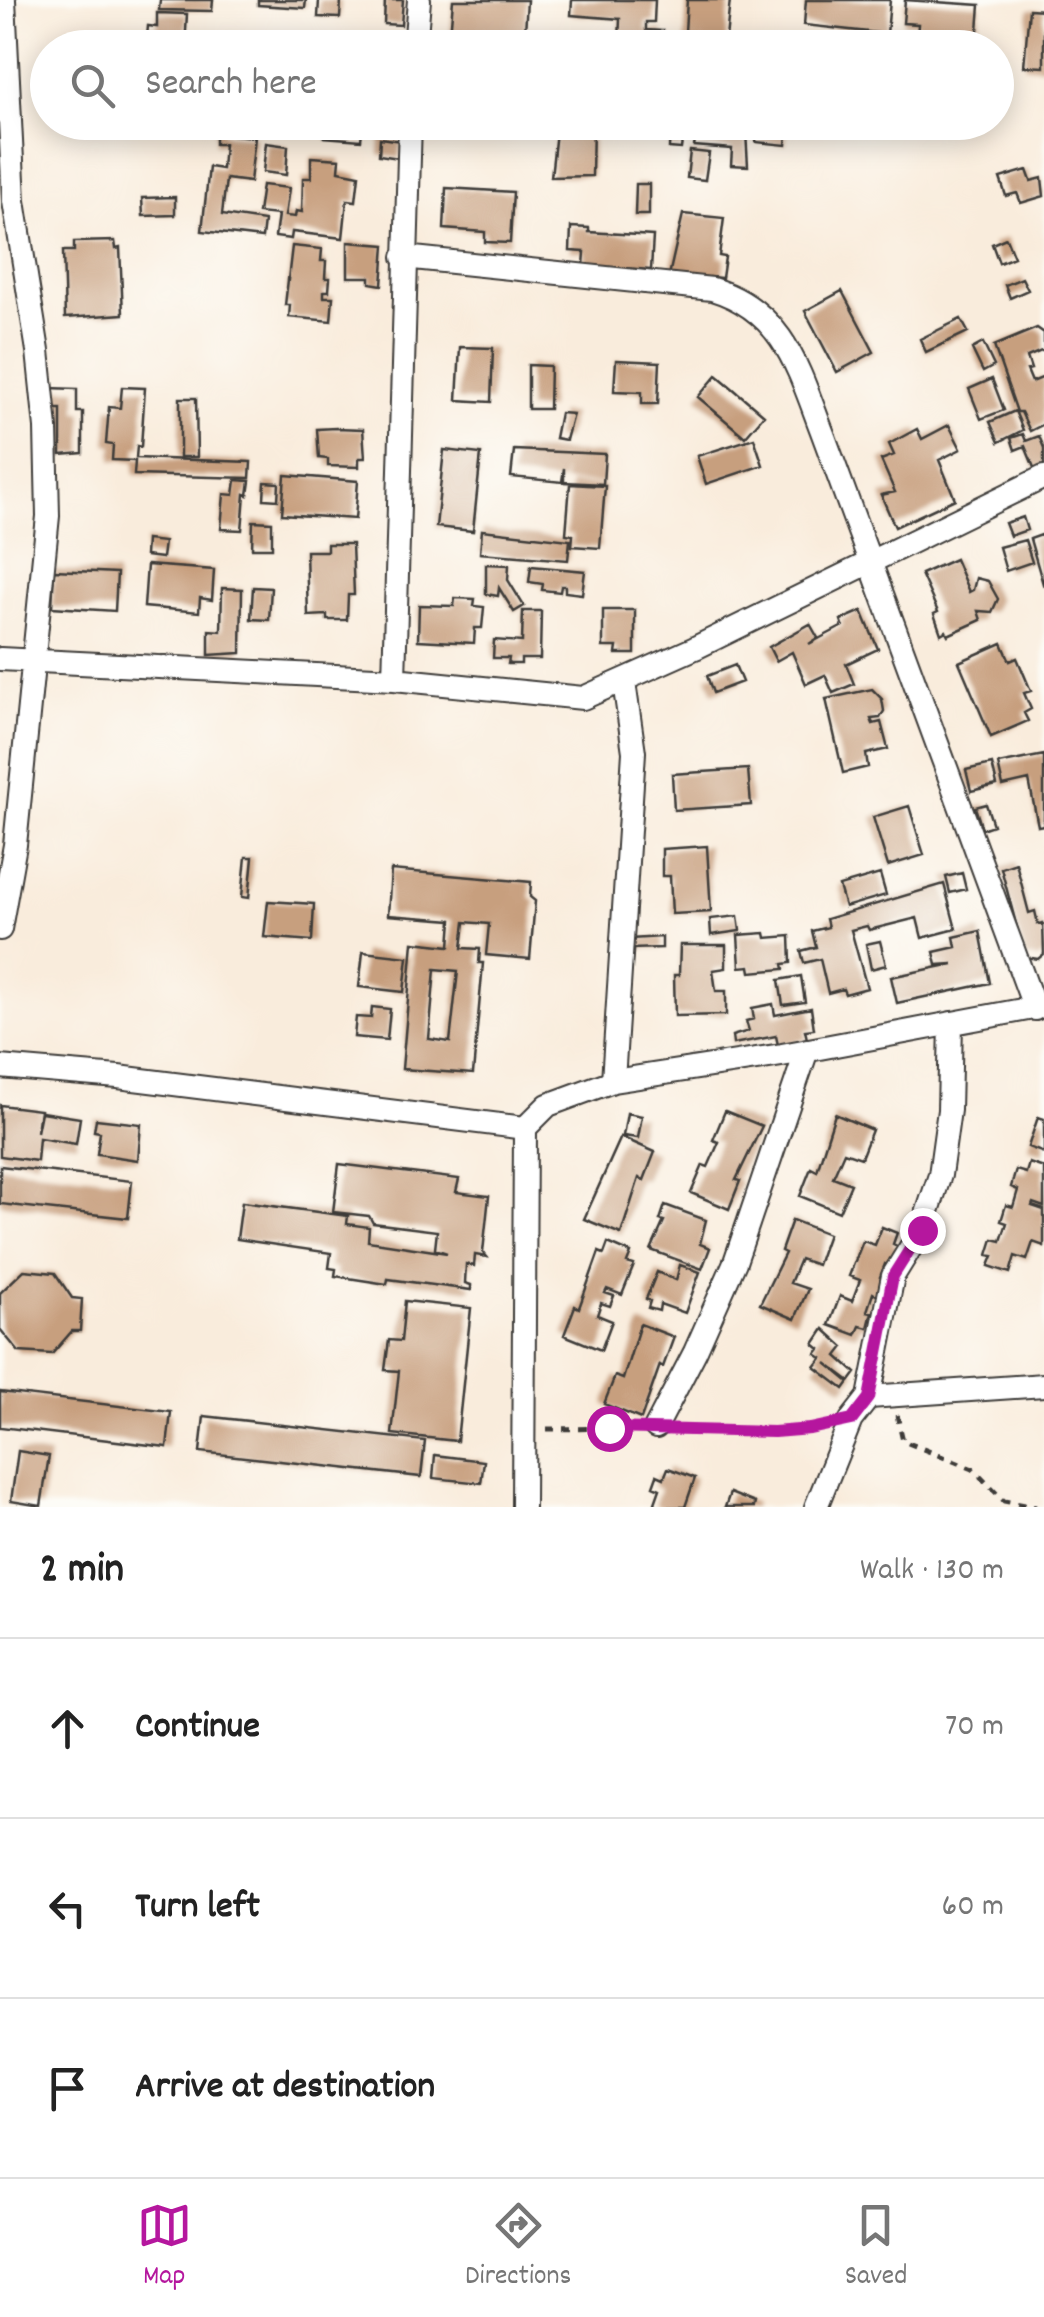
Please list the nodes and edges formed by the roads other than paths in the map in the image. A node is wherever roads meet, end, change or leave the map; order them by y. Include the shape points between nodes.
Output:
1 (4, 0) edge
2 (418, 0) edge
3 (416, 30) edge
4 (409, 140) edge
5 (7, 200) edge
6 (404, 256) junction
7 (1044, 476) edge
8 (871, 563) junction
9 (0, 659) edge
10 (36, 662) junction
11 (394, 679) junction
12 (624, 682) junction
13 (0, 929) edge
14 (1040, 1007) edge
15 (951, 1024) junction
16 (807, 1050) junction
17 (0, 1068) edge
18 (613, 1081) junction
19 (525, 1128) junction
20 (1044, 1385) edge
21 (869, 1398) junction
22 (656, 1427) road end
23 (523, 1507) edge
24 (816, 1507) edge

1 - 5 street
2 - 3 street
4 - 6 street
5 - 10 street via 38,351 46,428 48,516
6 - 8 street via 729,294 789,346
6 - 11 street
7 - 8 street
8 - 12 street
8 - 14 street
9 - 10 street
10 - 11 street
10 - 13 street
11 - 12 street via 583,698
12 - 18 street via 634,752
14 - 15 street
15 - 16 street
15 - 21 street via 940,1175 922,1230 893,1276
16 - 18 street
16 - 22 street via 735,1262
17 - 19 street
18 - 19 street via 548,1105
19 - 23 street
20 - 21 street
21 - 24 street via 852,1420

